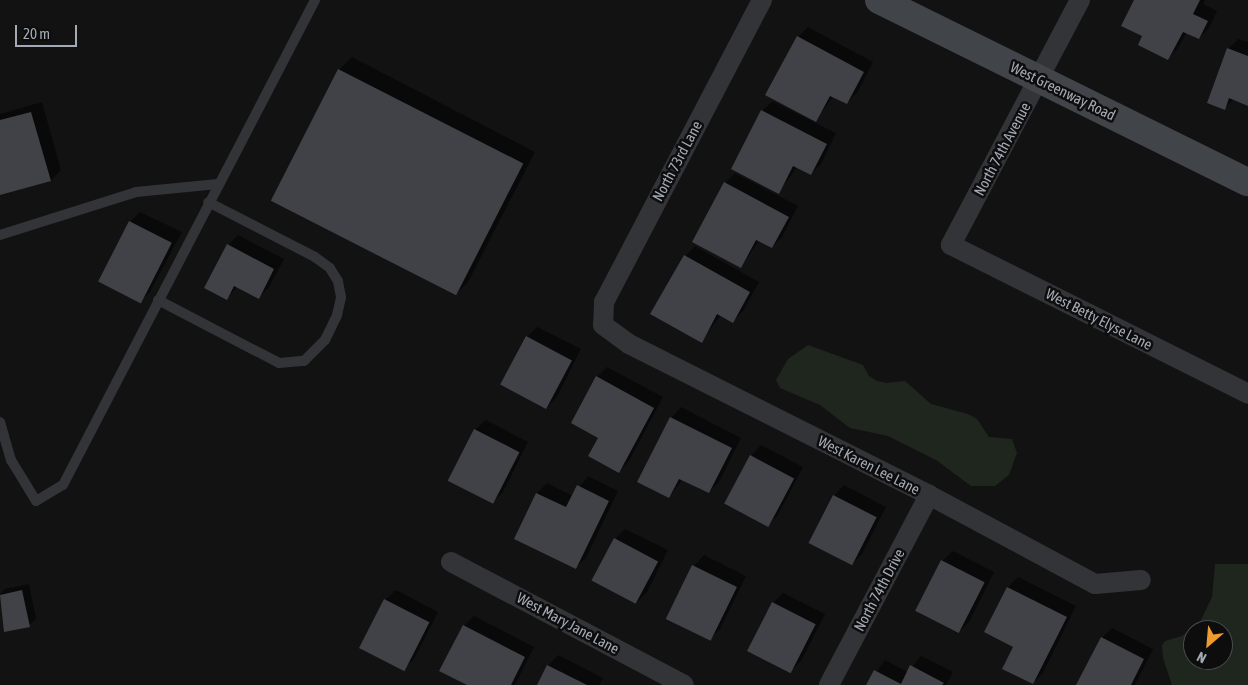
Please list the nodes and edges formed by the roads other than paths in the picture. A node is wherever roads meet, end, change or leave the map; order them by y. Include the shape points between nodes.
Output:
1 (315, 0) edge
2 (762, 0) edge
3 (879, 0) edge
4 (1080, 0) edge
5 (1039, 80) junction
6 (1248, 182) edge
7 (218, 184) junction
8 (208, 202) junction
9 (0, 235) edge
10 (951, 245) joint
11 (158, 300) junction
12 (603, 325) joint
13 (1248, 394) edge
14 (0, 422) edge
15 (929, 495) junction
16 (451, 562) dead end
17 (1141, 580) dead end
18 (684, 685) edge
19 (829, 685) edge

1 - 7 lane
2 - 12 street, North 73rd Lane via 604,302
3 - 5 street, West Greenway Road
4 - 5 street, North 74th Avenue
5 - 6 street, West Greenway Road
5 - 10 street, North 74th Avenue
7 - 8 lane
7 - 9 lane via 136,192
8 - 11 lane
8 - 11 lane via 315,257 330,268 338,281 341,297 337,315 325,340 304,360 279,363
10 - 13 street, West Betty Elyse Lane
11 - 14 lane via 63,485 36,501 11,460
12 - 15 street, West Karen Lee Lane via 629,344
15 - 17 street, West Karen Lee Lane via 1095,584
15 - 19 street, North 74th Drive
16 - 18 street, West Mary Jane Lane

